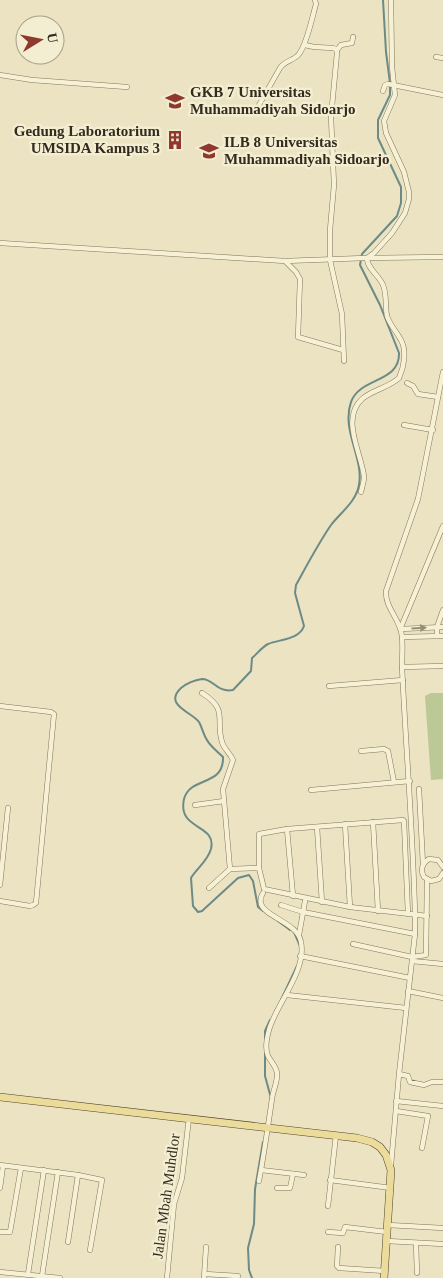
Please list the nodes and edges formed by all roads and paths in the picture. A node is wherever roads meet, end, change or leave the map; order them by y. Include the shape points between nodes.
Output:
1 (315, 0) edge
2 (391, 0) edge
3 (353, 37) dead end
4 (305, 45) junction
5 (337, 50) junction
6 (436, 57) dead end
7 (443, 58) edge
8 (0, 75) edge
9 (392, 84) junction
10 (126, 87) dead end
11 (383, 91) dead end
12 (443, 95) edge
13 (257, 113) dead end
14 (0, 243) edge
15 (443, 257) edge
16 (366, 258) junction
17 (330, 260) junction
18 (285, 261) junction
19 (343, 350) junction
20 (344, 361) dead end
21 (443, 372) edge
22 (407, 383) dead end
23 (438, 397) junction
24 (404, 425) dead end
25 (433, 430) junction
26 (361, 492) dead end
27 (443, 526) edge
28 (443, 610) edge
29 (437, 627) junction
30 (443, 627) edge
31 (401, 628) junction
32 (437, 636) junction
33 (443, 636) edge
34 (402, 637) junction
35 (402, 666) junction
36 (443, 666) edge
37 (403, 680) junction
38 (329, 686) dead end
39 (202, 693) dead end
40 (0, 706) edge
41 (361, 751) dead end
42 (410, 781) junction
43 (394, 782) junction
44 (310, 790) dead end
45 (420, 790) dead end
46 (420, 798) junction
47 (411, 799) junction
48 (224, 801) junction
49 (195, 805) dead end
50 (8, 808) dead end
51 (373, 822) junction
52 (345, 824) junction
53 (317, 827) junction
54 (287, 829) junction
55 (442, 864) edge
56 (1, 867) edge
57 (422, 867) junction
58 (259, 868) junction
59 (230, 869) junction
60 (414, 870) junction
61 (443, 875) edge
62 (427, 880) junction
63 (0, 885) edge
64 (209, 888) dead end
65 (263, 893) dead end
66 (293, 896) junction
67 (0, 901) edge
68 (305, 901) dead end
69 (322, 902) junction
70 (281, 904) dead end
71 (350, 907) junction
72 (378, 911) junction
73 (303, 912) junction
74 (408, 914) junction
75 (415, 915) junction
76 (427, 916) junction
77 (415, 934) junction
78 (299, 935) junction
79 (353, 944) dead end
80 (300, 956) junction
81 (412, 959) junction
82 (443, 964) edge
83 (410, 978) junction
84 (408, 991) junction
85 (287, 995) junction
86 (443, 998) edge
87 (406, 1008) junction
88 (399, 1074) junction
89 (443, 1082) edge
90 (0, 1097) edge
91 (396, 1101) junction
92 (443, 1106) edge
93 (396, 1111) junction
94 (189, 1118) junction
95 (265, 1126) junction
96 (336, 1135) junction
97 (422, 1148) dead end
98 (2, 1165) edge
99 (20, 1168) junction
100 (44, 1170) junction
101 (261, 1170) junction
102 (391, 1170) junction
103 (58, 1172) junction
104 (293, 1174) junction
105 (78, 1175) junction
106 (304, 1175) dead end
107 (330, 1180) junction
108 (259, 1181) dead end
109 (0, 1188) edge
110 (277, 1188) dead end
111 (391, 1188) junction
112 (328, 1206) dead end
113 (443, 1228) edge
114 (388, 1229) junction
115 (0, 1232) edge
116 (328, 1232) dead end
117 (387, 1241) junction
118 (68, 1242) dead end
119 (416, 1243) junction
120 (443, 1244) edge
121 (206, 1247) dead end
122 (338, 1247) dead end
123 (90, 1250) dead end
124 (0, 1272) edge
125 (417, 1273) dead end
126 (28, 1274) junction
127 (384, 1275) edge
128 (42, 1276) junction
129 (205, 1276) edge
130 (238, 1276) dead end
131 (60, 1278) edge
132 (167, 1278) edge

1 - 4 street
2 - 9 street
3 - 5 street via 352,42 341,45
4 - 5 street
4 - 13 street via 299,55 283,63
5 - 17 street via 331,117 334,185
6 - 7 street
8 - 10 street
9 - 11 street via 384,85
9 - 12 street
9 - 16 street via 394,101 384,121 386,133 404,172 409,192 408,207 392,233
14 - 18 street
15 - 16 street
16 - 17 street
16 - 26 street via 383,286 389,323 403,344 404,355 399,378 355,406 352,416 364,478
17 - 18 street
17 - 19 street via 342,314
18 - 19 street via 300,279 298,337
19 - 20 street
21 - 23 street
22 - 23 street via 418,394
23 - 25 street
24 - 25 street
25 - 31 street via 418,499 386,591 389,608
27 - 31 street
28 - 29 street
29 - 30 street
31 -> 29 street
29 - 32 street
31 - 34 street
32 - 33 street
32 - 34 street
34 - 35 street
35 - 36 street
35 - 37 street
37 - 38 street
37 - 42 street
39 - 48 street via 218,706 221,740 233,760 223,788
40 - 67 street via 54,714 36,903 30,906
41 - 43 street via 388,751
42 - 43 street
42 - 47 street
43 - 44 street
45 - 46 street
46 - 47 street
46 - 57 street
47 - 60 street
48 - 49 street
48 - 59 street
50 - 56 street
51 - 52 street
51 - 72 street
51 - 74 street via 404,821
52 - 53 street
52 - 71 street
53 - 54 street
53 - 69 street
54 - 58 street via 259,834
54 - 66 street
55 - 57 street via 434,859 425,861
56 - 63 street
57 - 60 street
57 - 62 street
58 - 59 street
58 - 66 street via 264,889
59 - 64 street
60 - 75 street
61 - 62 street via 436,881
62 - 76 street
65 - 78 street via 260,900 264,909
66 - 69 street
68 - 73 street
69 - 71 street
70 - 73 street
71 - 72 street
72 - 74 street
73 - 77 street
73 - 78 street
74 - 75 street
75 - 76 street
75 - 77 street
76 - 81 street via 426,955
77 - 81 street
78 - 80 street via 302,942
79 - 81 street
80 - 83 street
80 - 85 street
81 - 82 street
81 - 83 street
83 - 84 street
84 - 86 street
84 - 87 street
85 - 87 street
85 - 95 street via 268,1032 266,1051 277,1072
87 - 88 street
88 - 89 street via 408,1076 410,1082 424,1085
88 - 91 street
90 - 94 main road
91 - 92 street
91 - 93 street
93 - 97 street via 428,1116
93 - 102 street
94 - 95 main road
94 - 132 street, Jalan Mbah Muhdlor via 182,1178 174,1204
95 - 96 main road
95 - 101 street
96 - 102 main road via 372,1142 380,1147
96 - 107 street
98 - 99 street
98 - 109 street
99 - 100 street
99 - 115 street via 10,1232
100 - 103 street
100 - 126 street
101 - 104 street
101 - 108 street
102 - 111 main road
103 - 105 street
103 - 128 street
104 - 106 street
104 - 110 street via 290,1188
105 - 118 street
105 - 123 street via 102,1180
107 - 111 street
107 - 112 street
111 - 114 main road
113 - 114 street
114 - 116 street via 345,1227 342,1233
114 - 117 main road
117 - 119 street
117 - 127 main road
119 - 120 street
119 - 125 street
121 - 129 street
122 - 127 street via 338,1267
124 - 126 street
126 - 128 street
128 - 131 street
129 - 130 street

